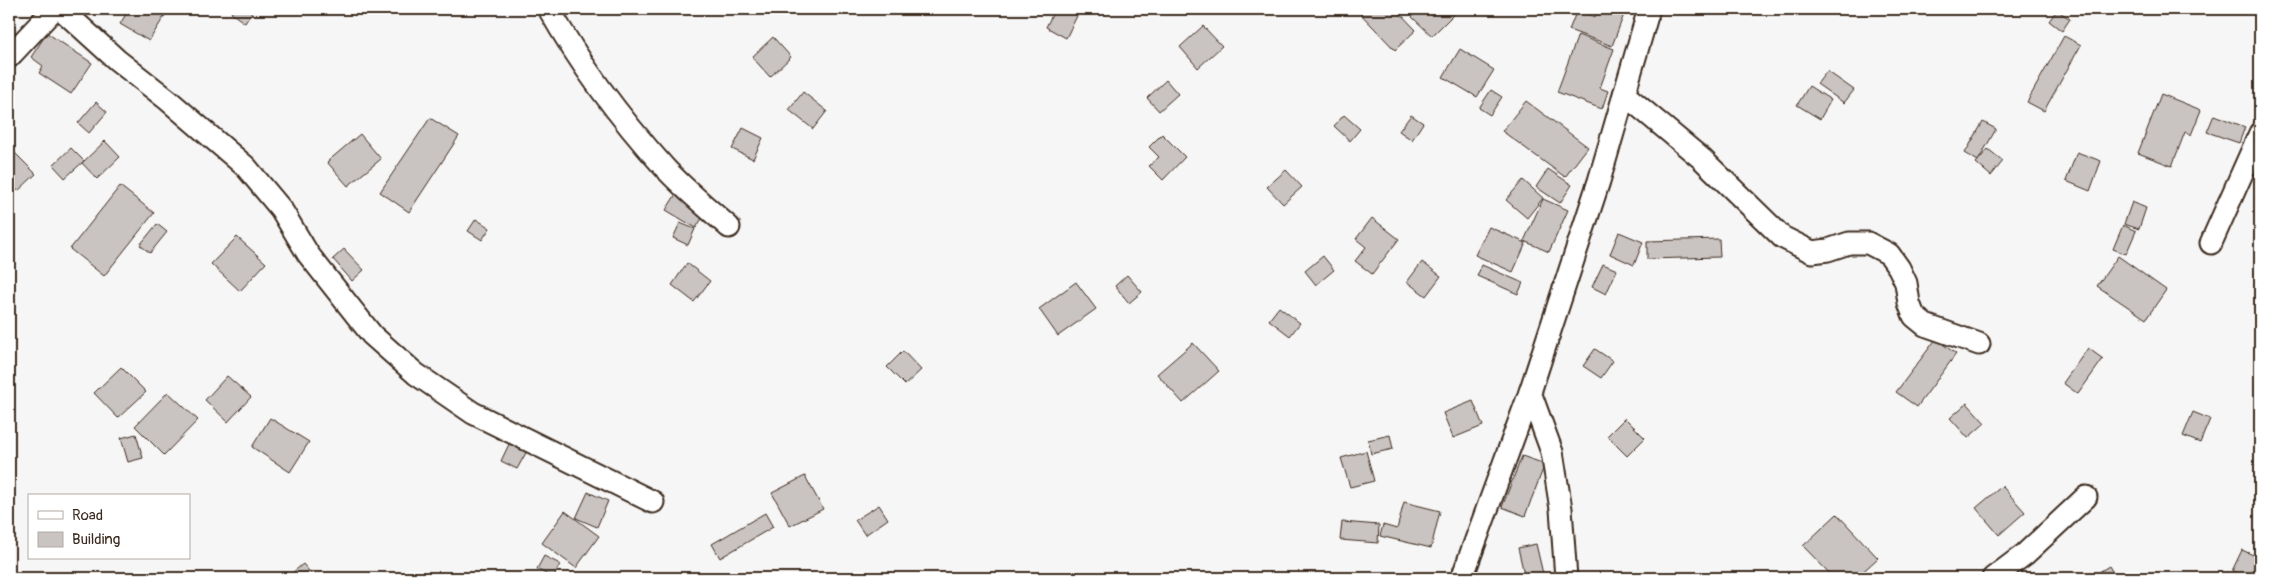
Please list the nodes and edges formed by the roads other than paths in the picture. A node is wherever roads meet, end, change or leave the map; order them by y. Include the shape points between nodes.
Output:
1 (54, 9) edge
2 (61, 9) edge
3 (549, 9) edge
4 (1649, 9) edge
5 (9, 57) edge
6 (1624, 94) junction
7 (2260, 133) edge
8 (729, 228) dead end
9 (2211, 243) dead end
10 (1979, 344) dead end
11 (1530, 392) junction
12 (2086, 497) dead end
13 (653, 502) dead end
14 (1462, 578) edge
15 (1566, 578) edge
16 (1992, 578) edge

1 - 5 street
2 - 13 street via 116,60 246,167 281,209 308,254 372,335 416,374 472,413
3 - 8 street via 608,101 666,168
4 - 6 street
6 - 10 street via 1702,159 1782,237 1812,252 1849,243 1868,243 1889,254 1900,268 1914,316 1931,328
6 - 11 street via 1600,180
7 - 9 street
11 - 14 street
11 - 15 street via 1552,452 1561,509
12 - 16 street via 2025,554

